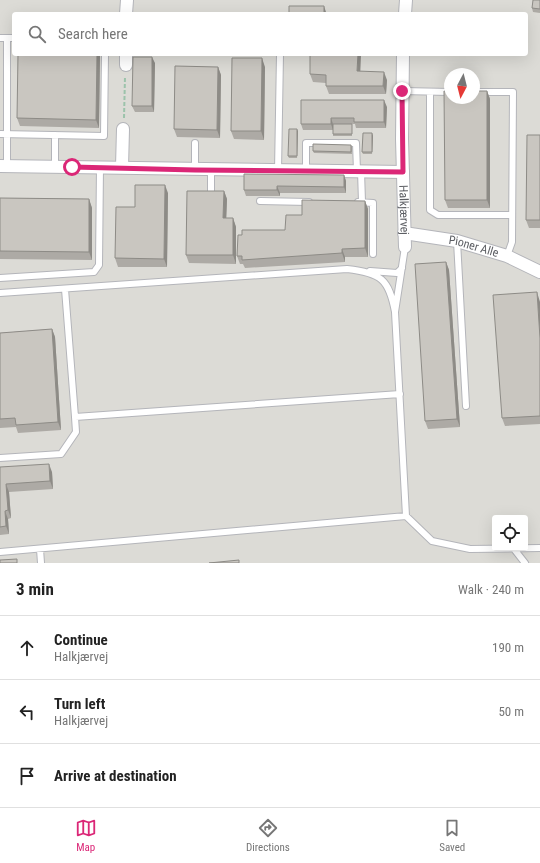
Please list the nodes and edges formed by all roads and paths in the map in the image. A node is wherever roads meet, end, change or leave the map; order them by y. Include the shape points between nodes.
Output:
1 (127, 0) edge
2 (406, 0) edge
3 (126, 12) edge
4 (405, 12) edge
5 (0, 38) edge
6 (11, 38) edge
7 (105, 56) edge
8 (280, 56) edge
9 (403, 56) edge
10 (126, 59) edge
11 (402, 91) junction
12 (430, 92) junction
13 (444, 92) edge
14 (480, 92) edge
15 (123, 129) joint
16 (0, 134) edge
17 (7, 134) junction
18 (55, 135) junction
19 (195, 143) dead end
20 (3, 166) edge
21 (55, 167) junction
22 (100, 167) junction
23 (122, 167) junction
24 (195, 170) junction
25 (211, 170) junction
26 (278, 171) junction
27 (306, 171) junction
28 (359, 171) junction
29 (403, 172) junction
30 (211, 199) edge
31 (260, 201) dead end
32 (315, 202) edge
33 (354, 202) edge
34 (362, 202) junction
35 (512, 214) junction
36 (404, 233) junction
37 (457, 240) junction
38 (405, 248) joint
39 (373, 254) dead end
40 (507, 256) junction
41 (402, 268) junction
42 (363, 270) junction
43 (540, 272) edge
44 (0, 278) edge
45 (65, 289) junction
46 (0, 293) edge
47 (395, 312) junction
48 (400, 394) junction
49 (466, 406) dead end
50 (75, 417) junction
51 (0, 458) edge
52 (406, 516) junction
53 (528, 548) edge
54 (540, 548) edge
55 (40, 549) junction
56 (492, 549) edge
57 (516, 551) edge
58 (0, 552) edge
59 (41, 563) edge
60 (525, 563) edge

1 - 3 street
2 - 4 street
5 - 6 lane
6 - 17 lane
7 - 18 lane via 104,136
8 - 26 lane
9 - 11 street, Halkjærvej
10 - 15 path
11 - 12 lane
11 - 29 street, Halkjærvej
12 - 13 lane
12 - 35 lane via 430,210 438,215
14 - 35 lane via 512,92
15 - 23 street
16 - 17 lane
17 - 18 lane
17 - 20 lane
18 - 21 lane
19 - 24 lane
20 - 21 street, Halkjærvej
21 - 22 street, Halkjærvej
22 - 23 street, Halkjærvej
22 - 44 lane via 99,265 94,272
23 - 24 street, Halkjærvej
24 - 25 street, Halkjærvej
25 - 26 street, Halkjærvej
25 - 30 lane
26 - 27 street, Halkjærvej
27 - 28 street, Halkjærvej
27 - 28 lane via 306,143 356,144
28 - 29 street, Halkjærvej
28 - 34 lane
29 - 36 street, Halkjærvej
31 - 32 lane
33 - 34 lane
34 - 39 lane via 373,203
35 - 40 lane via 512,242
36 - 37 street, Pioner Alle
36 - 38 street, Halkjærvej
37 - 40 street, Pioner Alle
37 - 49 lane
38 - 41 lane
40 - 43 street, Pioner Alle
41 - 42 lane via 397,273
41 - 47 lane
42 - 45 lane via 348,268
42 - 47 lane via 386,282 392,293
45 - 46 lane
45 - 50 lane
47 - 48 lane
48 - 50 lane
48 - 52 lane
50 - 51 lane via 76,432 61,454
52 - 55 lane
52 - 56 lane via 432,541 470,549
53 - 54 lane
55 - 58 lane
55 - 59 lane
57 - 60 lane

